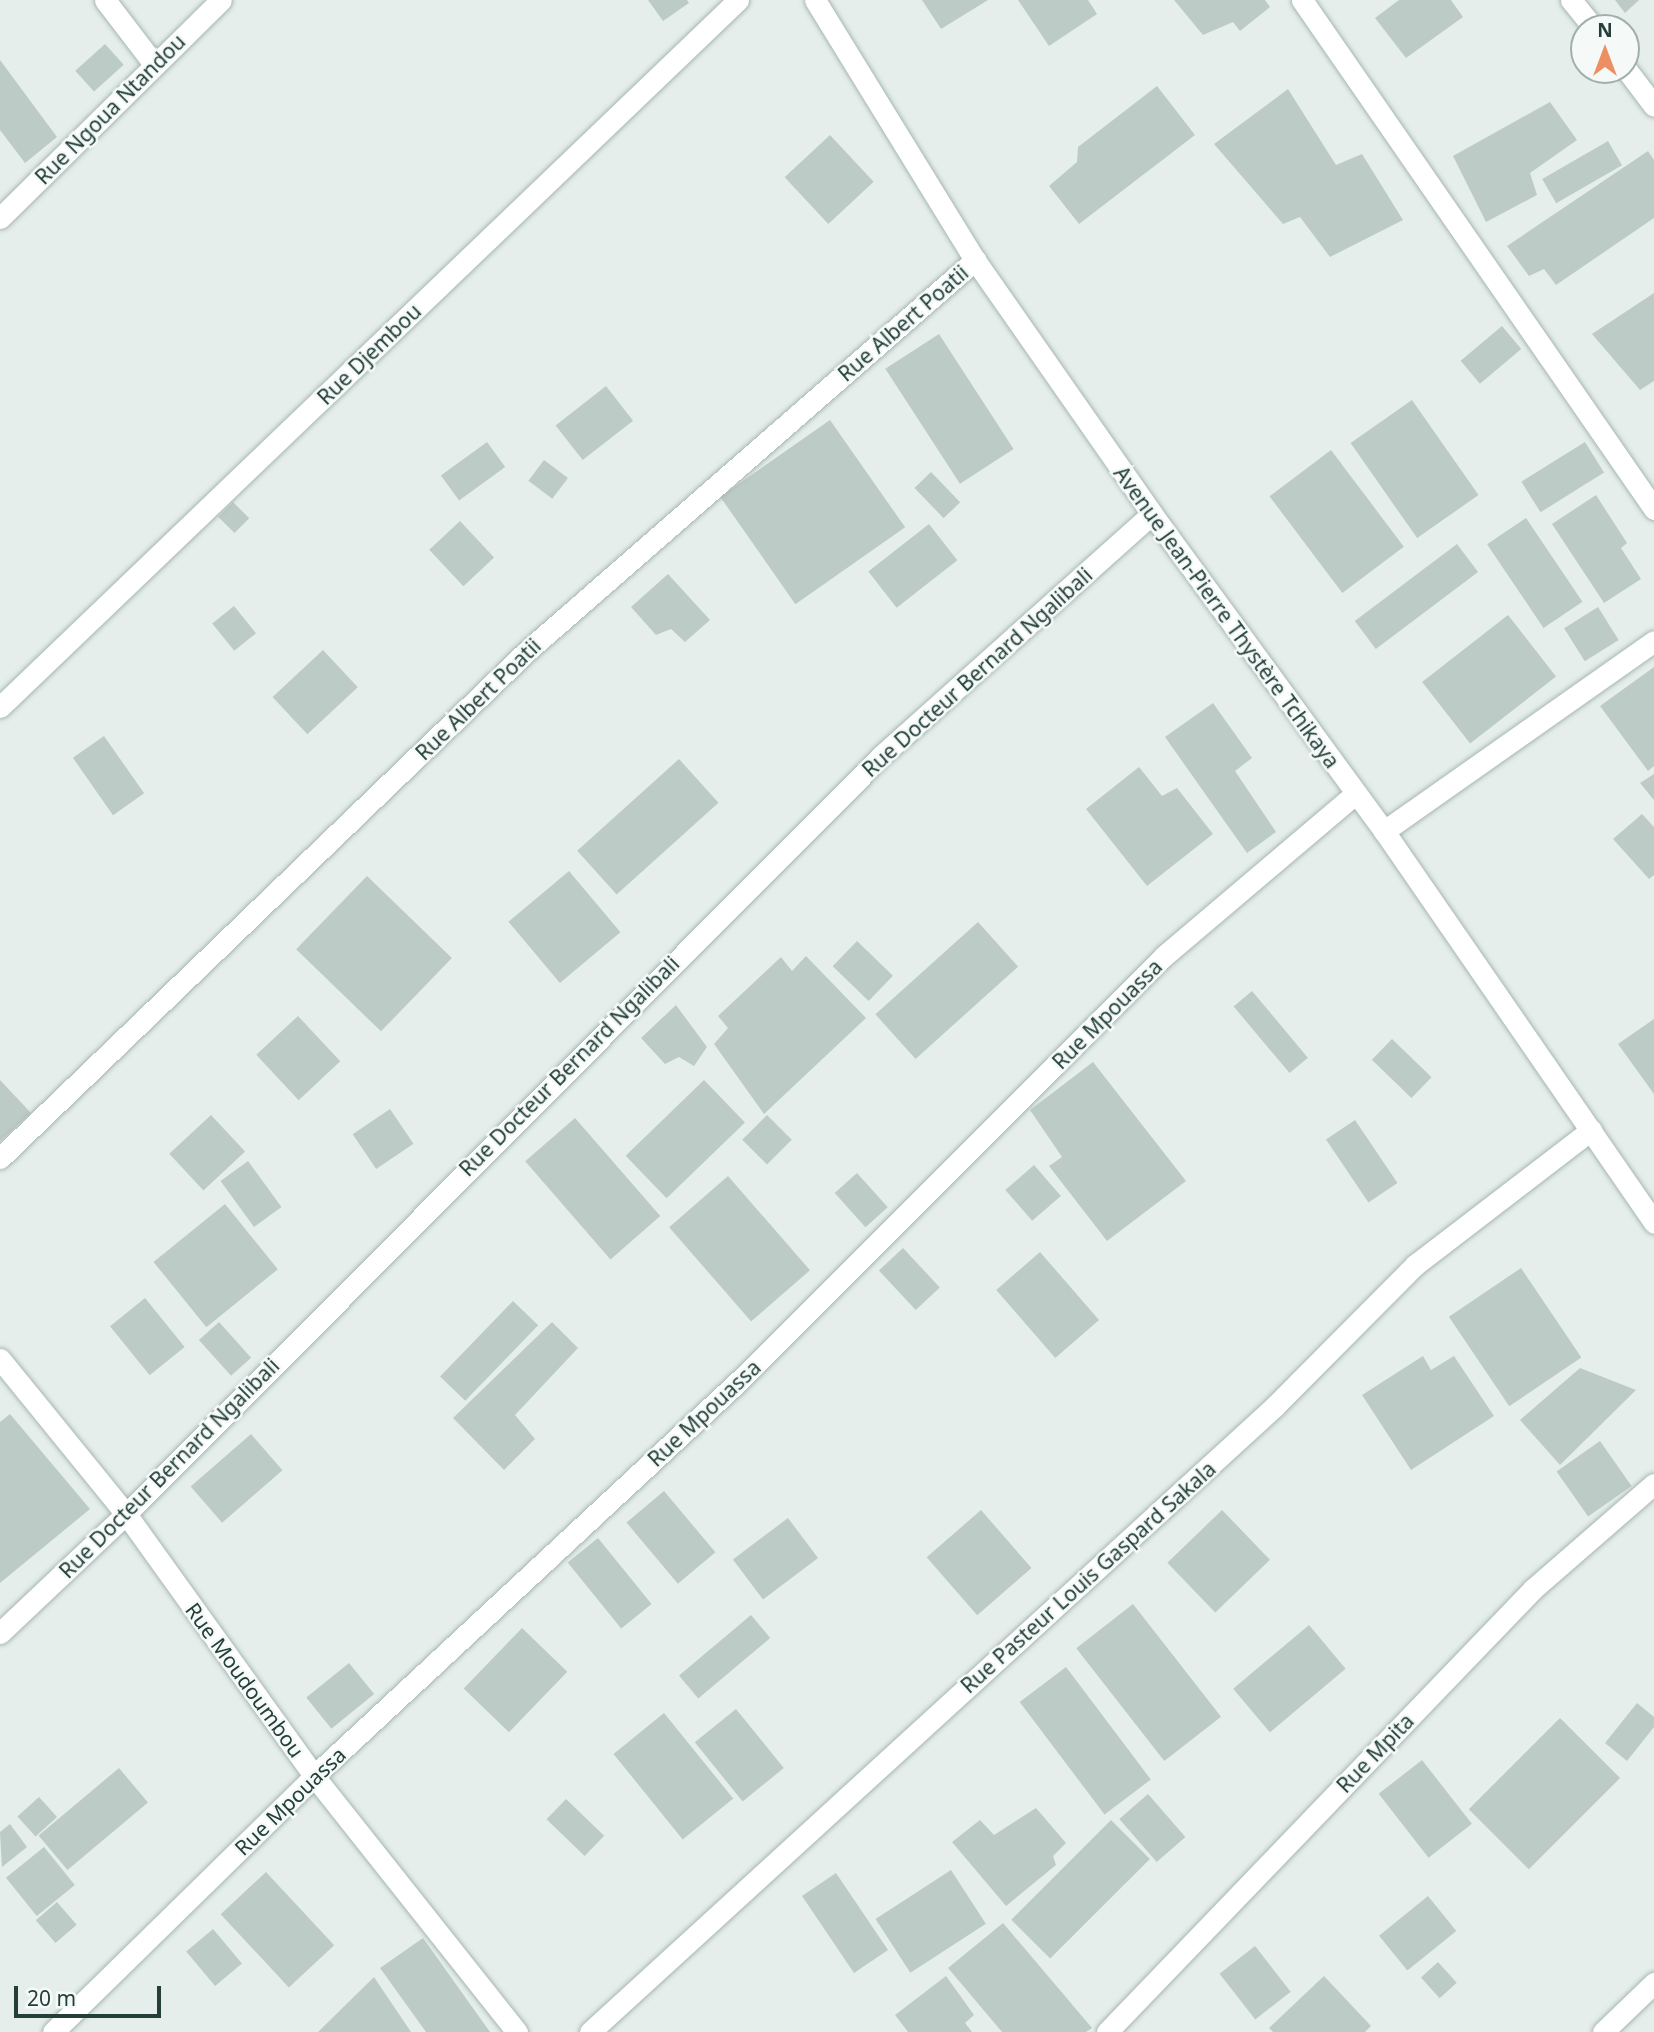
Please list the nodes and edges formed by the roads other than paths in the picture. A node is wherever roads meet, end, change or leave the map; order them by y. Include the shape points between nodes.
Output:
1 (105, 0) edge
2 (220, 0) edge
3 (738, 0) edge
4 (815, 0) edge
5 (1302, 0) edge
6 (1571, 0) edge
7 (1582, 14) edge
8 (154, 64) junction
9 (1637, 84) edge
10 (1654, 106) edge
11 (0, 218) edge
12 (975, 260) junction
13 (1654, 509) edge
14 (1152, 514) junction
15 (1654, 641) edge
16 (0, 707) edge
17 (1355, 794) junction
18 (1384, 831) junction
19 (1591, 1130) junction
20 (0, 1158) edge
21 (1654, 1223) edge
22 (0, 1359) edge
23 (1654, 1484) edge
24 (126, 1514) junction
25 (0, 1633) edge
26 (314, 1776) junction
27 (1654, 1983) edge
28 (53, 2032) edge
29 (517, 2032) edge
30 (590, 2032) edge
31 (1107, 2032) edge
32 (1603, 2032) edge

1 - 8 street
2 - 8 street, Rue Ngoua Ntandou
3 - 16 street, Rue Djembou
4 - 12 street, Avenue Jean-Pierre Thystère Tchikaya
5 - 13 street
6 - 7 street
8 - 11 street, Rue Ngoua Ntandou
9 - 10 street
12 - 14 street, Avenue Jean-Pierre Thystère Tchikaya
12 - 20 street, Rue Albert Poatii via 527,651
14 - 17 street, Avenue Jean-Pierre Thystère Tchikaya
14 - 24 street, Rue Docteur Bernard Ngalibali via 881,756
15 - 18 street
17 - 18 street, Avenue Jean-Pierre Thystère Tchikaya
17 - 26 street, Rue Mpouassa via 1164,956 742,1378
18 - 19 street, Avenue Jean-Pierre Thystère Tchikaya
19 - 21 street, Avenue Jean-Pierre Thystère Tchikaya
19 - 30 street, Rue Pasteur Louis Gaspard Sakala via 1415,1265 1275,1406
22 - 24 street, Rue Moudoumbou
23 - 31 street, Rue Mpita via 1533,1589
24 - 25 street, Rue Docteur Bernard Ngalibali
24 - 26 street, Rue Moudoumbou
26 - 28 street, Rue Mpouassa
26 - 29 street, Rue Moudoumbou
27 - 32 street

